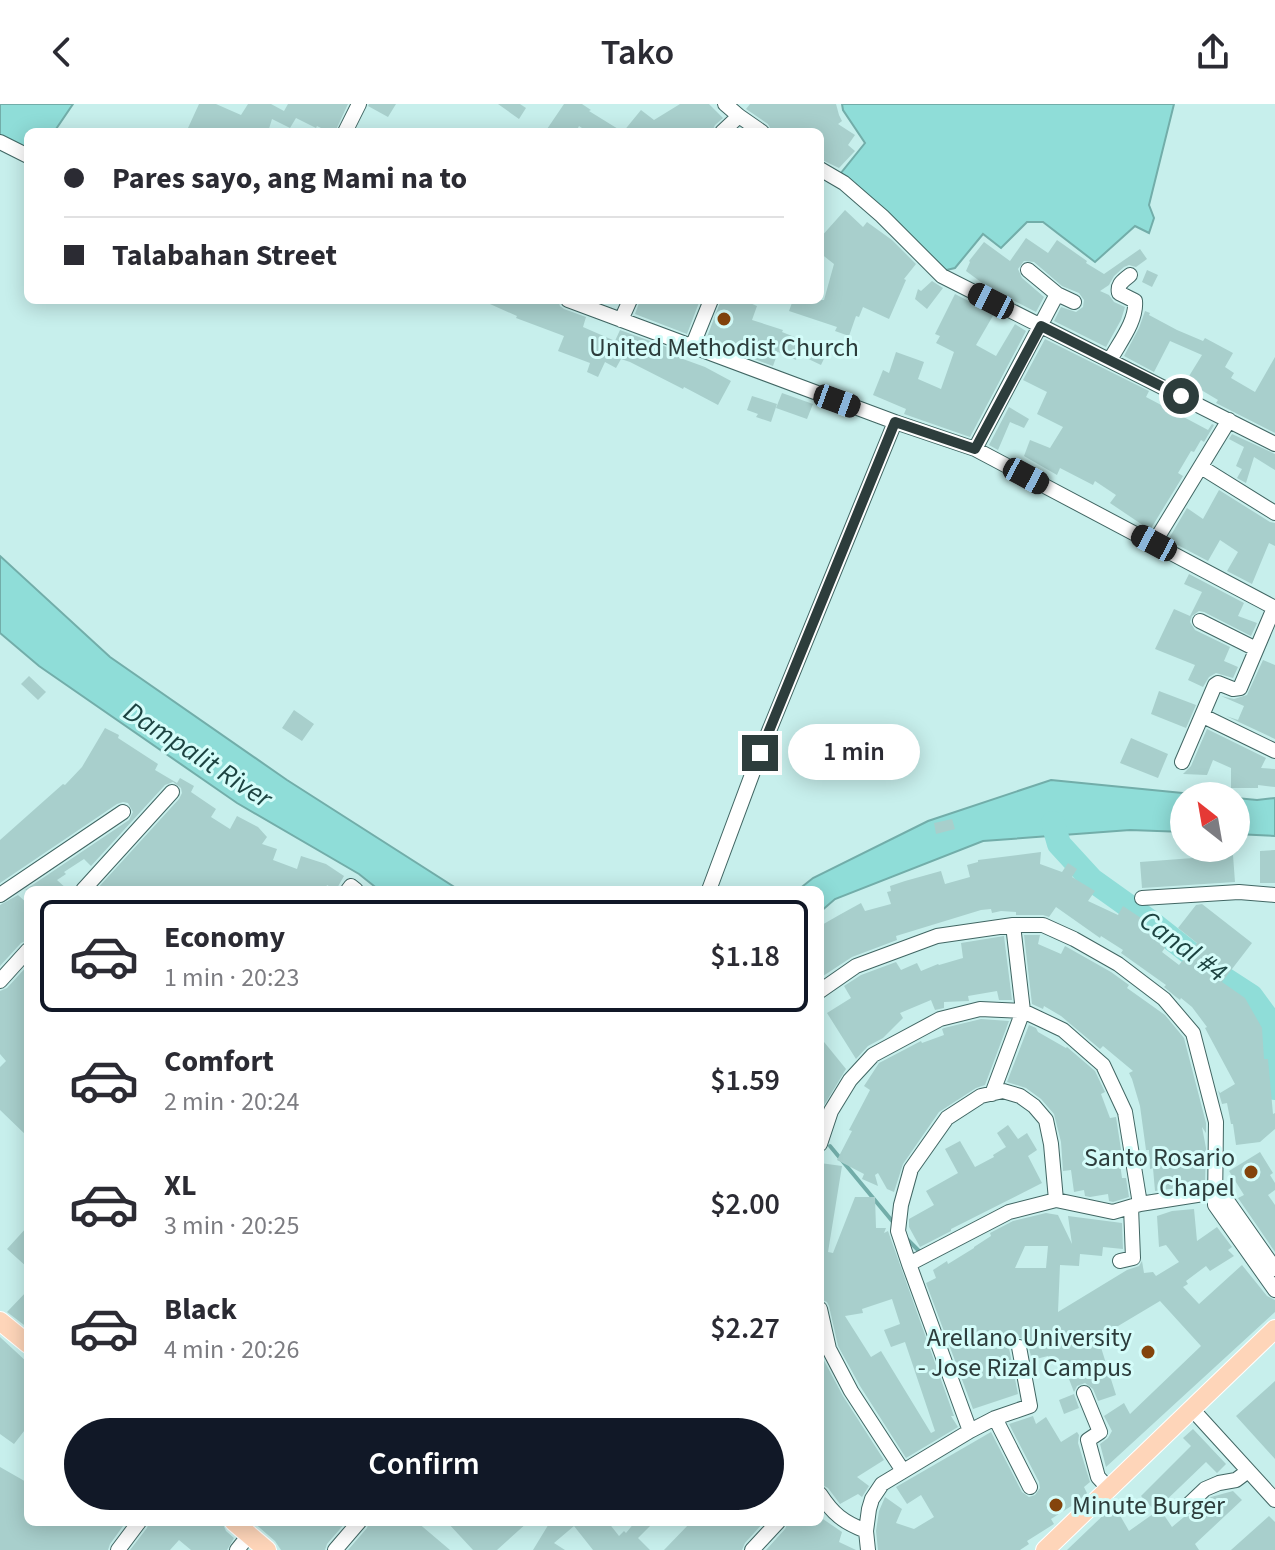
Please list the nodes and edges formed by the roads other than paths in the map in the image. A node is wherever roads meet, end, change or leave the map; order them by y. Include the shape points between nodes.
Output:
1 (359, 104) edge
2 (725, 104) edge
3 (739, 116) junction
4 (347, 128) edge
5 (726, 128) edge
6 (756, 128) edge
7 (0, 142) edge
8 (24, 154) edge
9 (824, 171) edge
10 (1028, 270) dead end
11 (1130, 275) dead end
12 (1057, 294) junction
13 (1074, 302) dead end
14 (579, 304) edge
15 (628, 304) edge
16 (709, 304) edge
17 (621, 320) junction
18 (1041, 326) junction
19 (692, 347) junction
20 (1110, 360) junction
21 (1229, 420) junction
22 (895, 422) junction
23 (1275, 444) edge
24 (975, 449) junction
25 (1201, 467) junction
26 (1275, 513) edge
27 (1154, 543) junction
28 (1275, 608) edge
29 (1200, 621) dead end
30 (1256, 649) junction
31 (1203, 716) junction
32 (1275, 751) edge
33 (1182, 762) dead end
34 (172, 792) dead end
35 (123, 812) dead end
36 (87, 886) edge
37 (710, 886) edge
38 (0, 895) edge
39 (1275, 895) edge
40 (1142, 898) dead end
41 (1013, 925) junction
42 (24, 954) edge
43 (0, 981) edge
44 (824, 988) edge
45 (1023, 1011) junction
46 (992, 1094) junction
47 (824, 1132) edge
48 (1216, 1192) junction
49 (1056, 1200) junction
50 (1136, 1205) junction
51 (1120, 1261) dead end
52 (909, 1264) junction
53 (1275, 1269) edge
54 (1275, 1290) edge
55 (0, 1321) edge
56 (824, 1327) edge
57 (1275, 1329) edge
58 (24, 1341) edge
59 (1019, 1347) dead end
60 (1084, 1393) dead end
61 (1192, 1409) junction
62 (995, 1418) junction
63 (968, 1427) junction
64 (903, 1471) junction
65 (1248, 1471) junction
66 (1030, 1487) dead end
67 (1109, 1489) junction
68 (824, 1500) edge
69 (1275, 1500) edge
70 (1186, 1507) dead end
71 (136, 1526) edge
72 (239, 1526) edge
73 (356, 1526) edge
74 (774, 1526) edge
75 (866, 1531) junction
76 (249, 1535) junction
77 (118, 1550) edge
78 (237, 1550) edge
79 (267, 1550) edge
80 (335, 1550) edge
81 (752, 1550) edge
82 (868, 1550) edge
83 (1045, 1550) edge

1 - 4 street
2 - 3 street
3 - 5 street
3 - 6 street
7 - 8 street
9 - 18 street via 882,216 942,276
10 - 12 street
11 - 20 street via 1118,289 1135,301 1136,308
12 - 13 street
12 - 18 street
14 - 17 street
15 - 17 street
16 - 19 street
17 - 19 street
18 - 20 street
18 - 24 street
19 - 22 street
20 - 21 street
21 - 23 street
21 - 25 street
22 - 24 street
22 - 37 street
24 - 27 street
25 - 26 street
25 - 27 street
27 - 28 street
28 - 30 street
29 - 30 street
30 - 31 street via 1240,688 1215,685
31 - 32 street
31 - 33 street
34 - 36 street
35 - 38 street
39 - 40 street
41 - 44 street via 937,936 856,966
41 - 45 street
41 - 48 street via 1043,925 1074,939 1118,964 1185,1022 1193,1033 1216,1122
42 - 43 street
45 - 46 street
45 - 47 street via 980,1009 940,1019 873,1055 850,1080
45 - 50 street via 1063,1030 1103,1065 1125,1112
46 - 49 street via 1020,1096 1046,1120
46 - 52 street via 947,1118 911,1169 898,1231
48 - 50 street
48 - 53 street
48 - 54 street via 1215,1205
49 - 50 street via 1113,1212
49 - 52 street via 1009,1212
50 - 51 street via 1133,1258
52 - 63 street
55 - 58 main road
56 - 64 street via 829,1349 851,1391
57 - 61 main road
59 - 62 street via 1031,1405
60 - 67 street via 1100,1432 1088,1440 1098,1477
61 - 65 street
61 - 67 main road
62 - 63 street
62 - 66 street
63 - 64 street
64 - 75 street via 882,1484 872,1499
65 - 69 street
65 - 70 street via 1205,1489
67 - 83 main road
68 - 75 street via 833,1513
71 - 77 street
72 - 76 main road
73 - 80 street
74 - 81 street
75 - 82 street
76 - 78 street
76 - 79 main road

